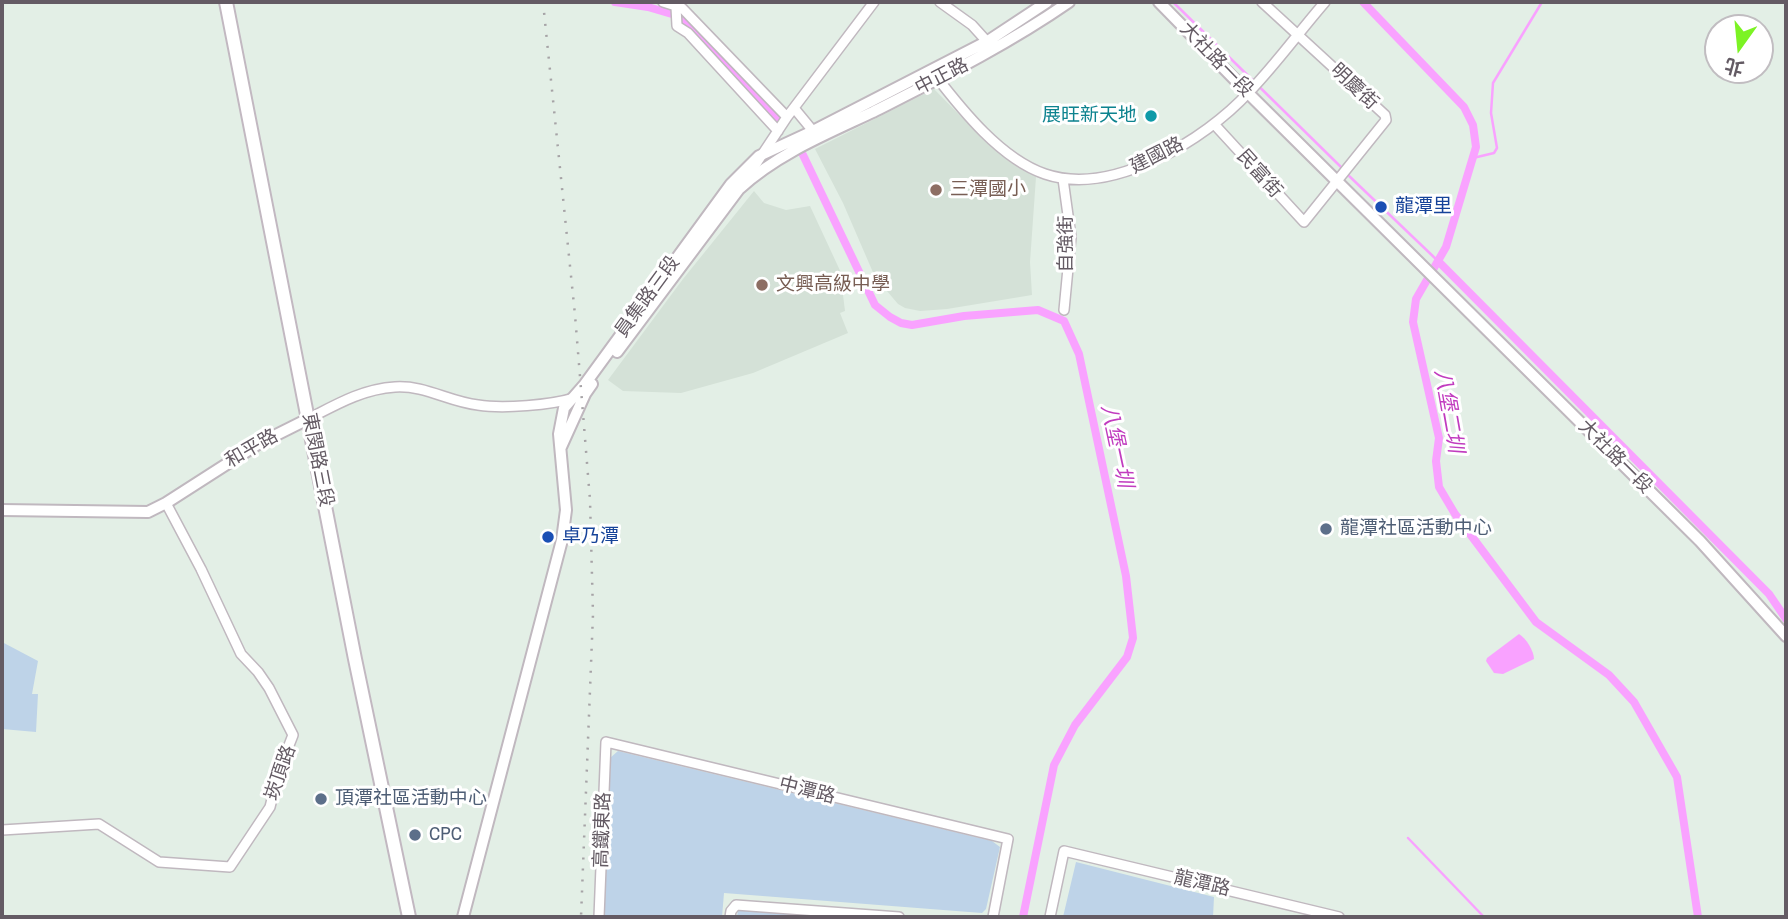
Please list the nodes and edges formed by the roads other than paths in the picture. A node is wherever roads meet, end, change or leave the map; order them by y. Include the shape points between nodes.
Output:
1 (226, 2) edge
2 (663, 2) edge
3 (874, 2) edge
4 (940, 2) edge
5 (1047, 2) edge
6 (1069, 2) edge
7 (1160, 2) edge
8 (1262, 2) edge
9 (1325, 2) edge
10 (676, 7) junction
11 (1297, 34) junction
12 (990, 46) junction
13 (935, 75) junction
14 (1248, 93) junction
15 (794, 108) junction
16 (787, 117) junction
17 (1214, 124) junction
18 (778, 131) junction
19 (813, 131) junction
20 (788, 149) junction
21 (759, 156) junction
22 (1063, 179) junction
23 (1338, 180) junction
24 (739, 190) junction
25 (1064, 310) dead end
26 (587, 392) junction
27 (571, 400) junction
28 (310, 418) junction
29 (561, 447) junction
30 (166, 503) junction
31 (2, 510) edge
32 (1786, 636) edge
33 (606, 742) joint
34 (2, 830) edge
35 (730, 914) edge
36 (409, 917) edge
37 (463, 917) edge
38 (599, 917) edge
39 (899, 917) edge
40 (993, 917) edge
41 (1050, 917) edge
42 (1339, 917) edge

1 - 28 main road, 東閔路三段
2 - 10 street
3 - 15 street
4 - 12 street via 972,25
5 - 12 street, 中正路
6 - 12 street, 中正路 via 1039,23
7 - 14 street, 大社路一段
8 - 11 street, 明慶街
9 - 11 street, 建國路
10 - 16 street via 682,8
10 - 18 street via 677,26
11 - 14 street, 建國路
11 - 23 street, 明慶街 via 1385,115 1386,120
12 - 13 street, 中正路
13 - 19 street, 中正路
13 - 20 street, 中正路 via 810,143
13 - 22 street, 建國路 via 994,142 1043,174
14 - 17 street, 建國路
14 - 23 street, 大社路一段
15 - 16 street
15 - 19 street
16 - 18 street
17 - 22 street, 建國路 via 1140,167 1097,178
17 - 23 street, 民富街 via 1304,222
18 - 21 street
19 - 20 street, 中正路
20 - 21 street
20 - 24 street
21 - 24 street
21 - 27 street, 員集路三段 via 731,184
22 - 25 street, 自強街 via 1071,237
23 - 32 street, 大社路一段 via 1700,541
24 - 26 street, 員集路三段
26 - 27 street, 和平路
26 - 29 street, 員集路三段
27 - 28 street, 和平路 via 506,407 476,405 419,388 396,387 369,390
27 - 29 street, 員集路三段 via 564,408
28 - 30 street, 和平路 via 258,444
28 - 36 main road, 東閔路三段
29 - 37 street, 員集路三段 via 566,510 562,540
30 - 31 street, 和平路 via 148,512
30 - 34 street, 崁頂路 via 241,653 269,688 293,734 270,807 230,867 159,862 99,824
33 - 38 street, 高鐵東路
33 - 40 street, 中潭路 via 1008,839
35 - 39 street via 736,905
41 - 42 street, 龍潭路 via 1064,851

